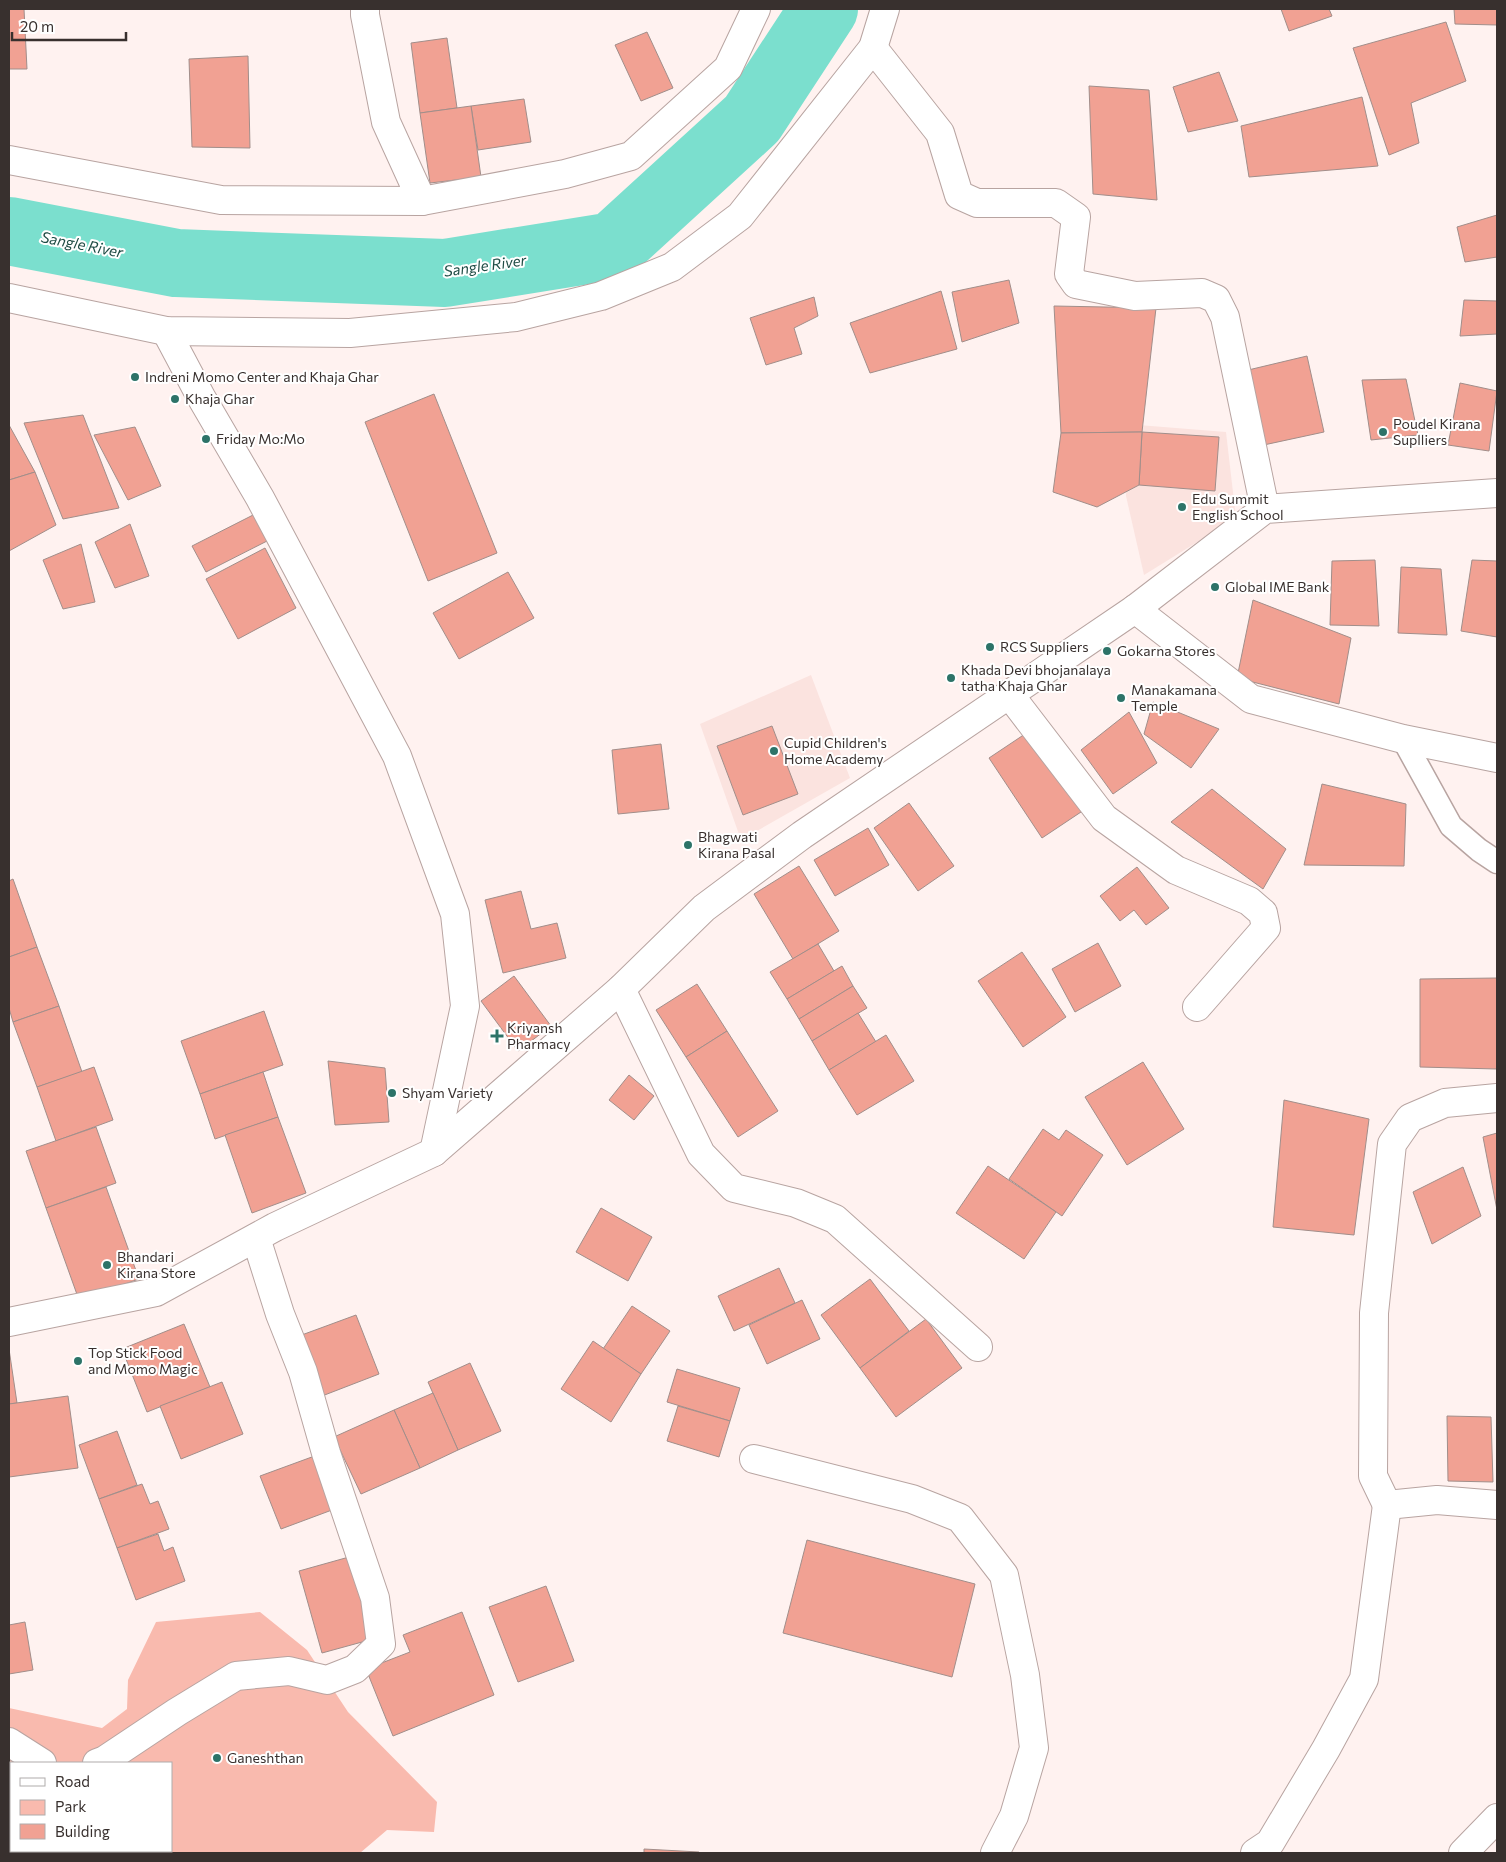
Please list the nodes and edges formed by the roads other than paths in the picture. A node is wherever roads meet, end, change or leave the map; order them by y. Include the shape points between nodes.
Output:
1 (365, 9) edge
2 (756, 9) edge
3 (890, 9) edge
4 (873, 48) junction
5 (9, 160) edge
6 (422, 201) junction
7 (9, 298) edge
8 (166, 331) junction
9 (1497, 493) edge
10 (1265, 509) junction
11 (1135, 609) junction
12 (1009, 694) junction
13 (1403, 739) junction
14 (1497, 758) edge
15 (1497, 862) edge
16 (621, 989) junction
17 (1197, 1008) dead end
18 (1497, 1098) edge
19 (434, 1152) junction
20 (256, 1238) junction
21 (9, 1322) edge
22 (978, 1347) dead end
23 (754, 1459) dead end
24 (1387, 1505) junction
25 (1497, 1505) edge
26 (9, 1742) edge
27 (40, 1762) edge
28 (100, 1762) edge
29 (1497, 1818) edge
30 (995, 1853) edge
31 (1255, 1853) edge
32 (1463, 1853) edge

1 - 6 street via 386,122
2 - 6 street via 728,68 631,156 565,174
3 - 4 street
4 - 8 street via 740,216 672,266 601,296 516,317 350,333
4 - 10 street via 940,133 959,195 978,203 1056,203 1076,217 1069,274 1076,284 1135,296 1202,293 1216,299 1225,317
5 - 6 street via 221,200
7 - 8 street
8 - 19 street via 260,498 396,756 454,914 465,1006
9 - 10 street
10 - 11 street
11 - 12 street
11 - 13 street via 1251,699
12 - 16 street via 802,835 704,908
12 - 17 street via 1104,818 1176,870 1248,901 1263,913 1266,928
13 - 14 street
13 - 15 lane via 1451,826
16 - 19 street
16 - 22 street via 701,1154 734,1188 796,1203 835,1218
18 - 24 street via 1445,1103 1410,1118 1392,1144 1374,1313 1372,1476
19 - 20 street
20 - 21 street via 156,1292
20 - 28 street via 280,1314 303,1372 326,1453 375,1598 381,1644 355,1669 327,1680 289,1671 236,1676
23 - 30 street via 912,1499 960,1518 1004,1575 1025,1675 1034,1748 1014,1816
24 - 25 street via 1437,1500
24 - 31 street via 1364,1679 1270,1844
26 - 27 street
29 - 32 street

